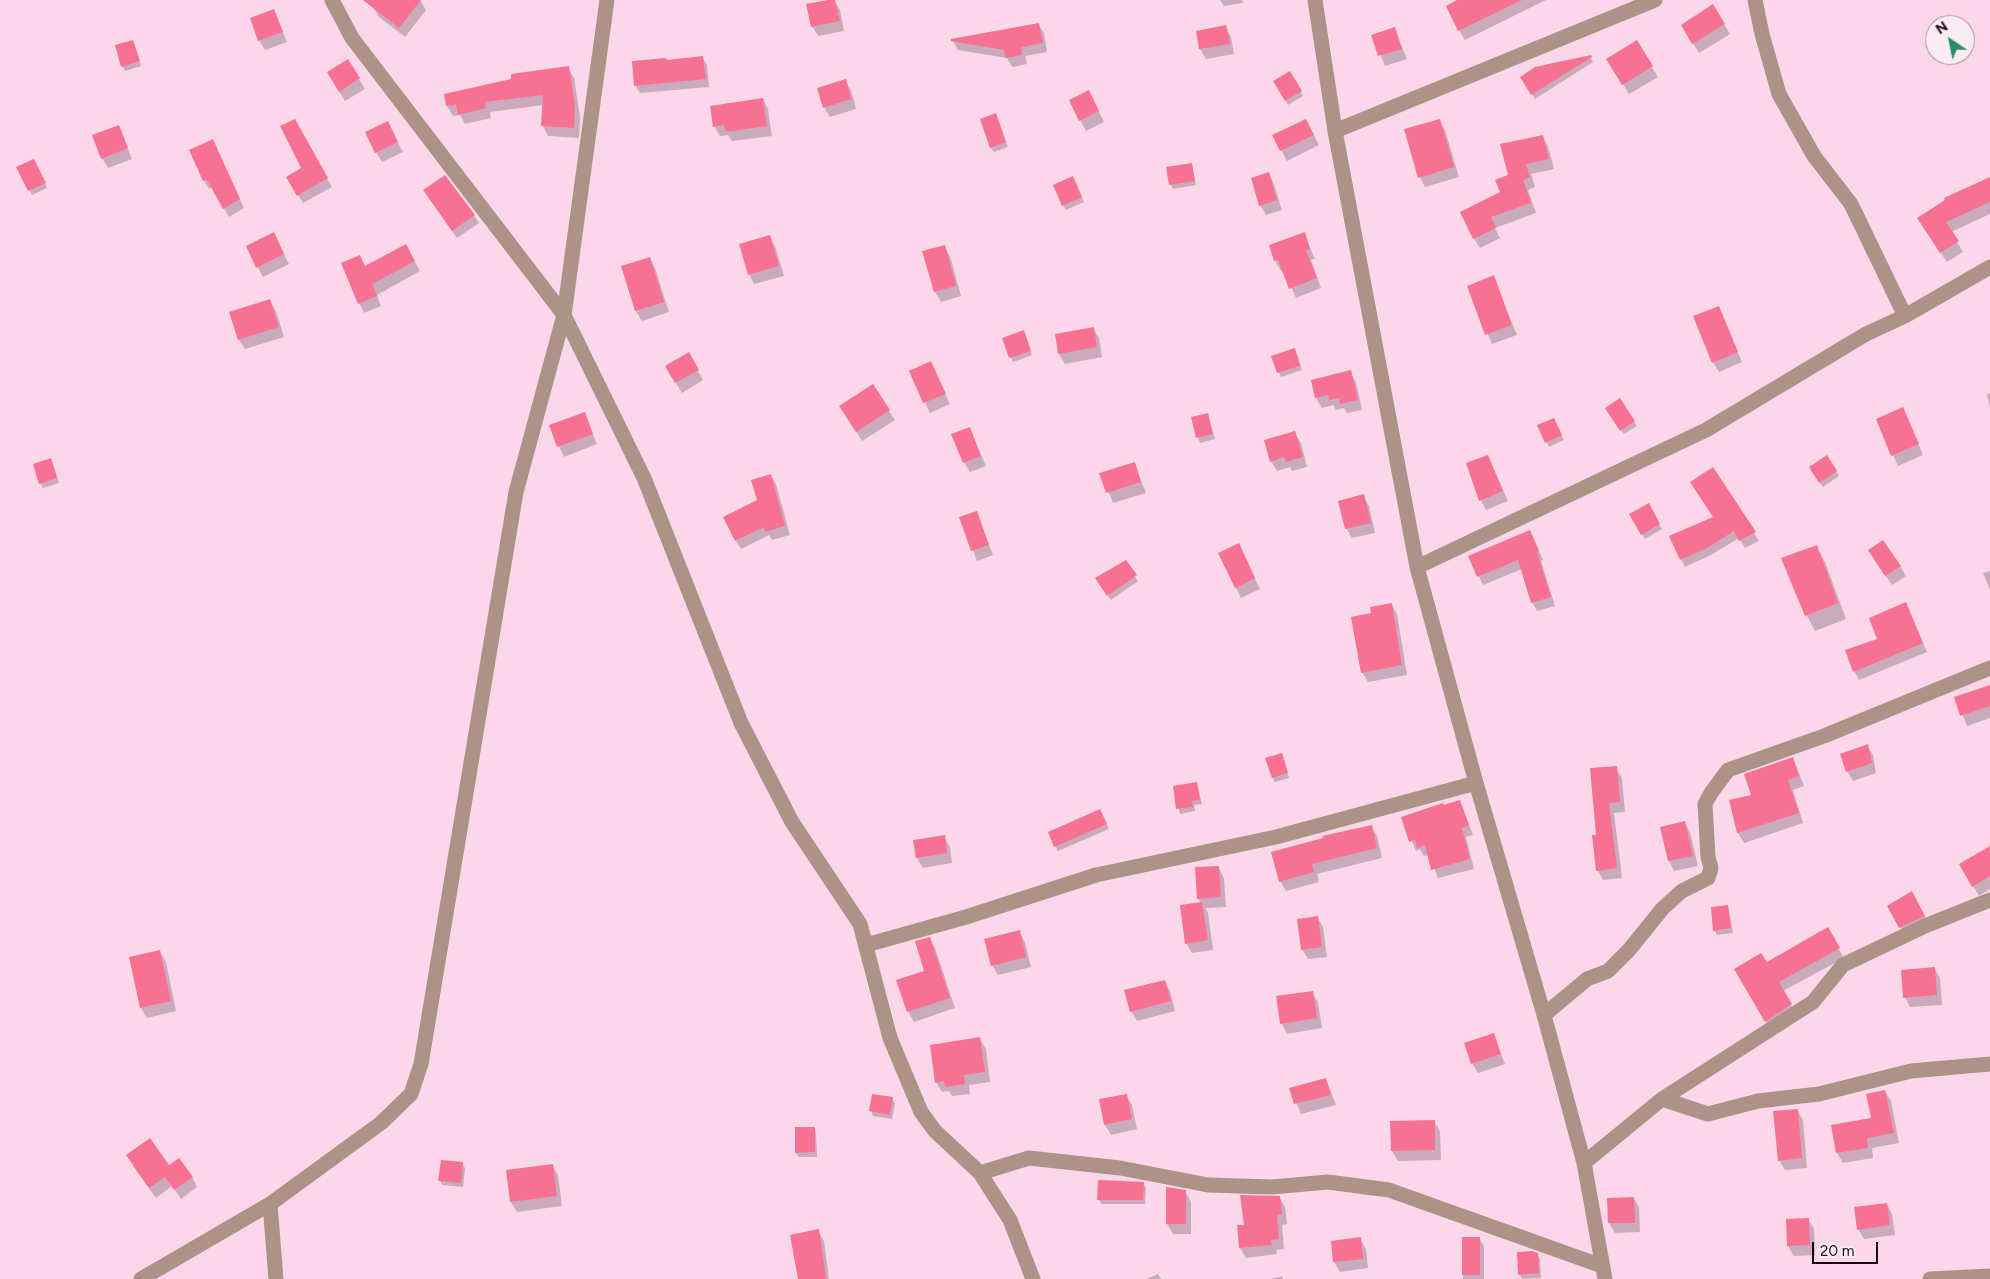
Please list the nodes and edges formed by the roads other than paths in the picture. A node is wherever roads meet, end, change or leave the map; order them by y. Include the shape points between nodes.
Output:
1 (332, 0) edge
2 (607, 0) edge
3 (1315, 0) edge
4 (1755, 0) edge
5 (1647, 2) edge
6 (1335, 131) junction
7 (1990, 266) edge
8 (564, 315) junction
9 (1904, 316) junction
10 (1417, 567) junction
11 (1990, 668) edge
12 (1476, 783) junction
13 (1990, 900) edge
14 (866, 945) junction
15 (1544, 1015) junction
16 (1990, 1064) edge
17 (1662, 1099) junction
18 (1584, 1163) junction
19 (980, 1173) junction
20 (270, 1204) junction
21 (1604, 1272) edge
22 (1990, 1276) edge
23 (141, 1279) edge
24 (276, 1279) edge
25 (1033, 1279) edge
26 (1930, 1279) edge

1 - 8 street via 352,38
2 - 8 street
3 - 6 street
4 - 9 street via 1779,94 1814,156 1851,204
5 - 6 street
6 - 10 street
7 - 9 street
8 - 14 street via 644,478 741,723 792,822 860,924
8 - 20 street via 516,492 421,1064 411,1094 381,1123
9 - 10 street via 1866,334 1706,430
10 - 12 street
11 - 15 street via 1824,736 1728,770 1705,804 1711,868 1708,878 1682,891 1663,908 1608,971 1587,978
12 - 14 street via 1276,837 1096,875
12 - 15 street
13 - 17 street via 1842,965 1813,1002
14 - 19 street via 890,1038 921,1112
15 - 18 street
16 - 17 street via 1911,1071 1819,1094 1758,1101 1708,1114
17 - 18 street
18 - 21 street
19 - 21 street via 1029,1158 1120,1168 1208,1185 1272,1187 1328,1182 1389,1190
19 - 25 street via 1010,1220
20 - 23 street
20 - 24 street
22 - 26 street

